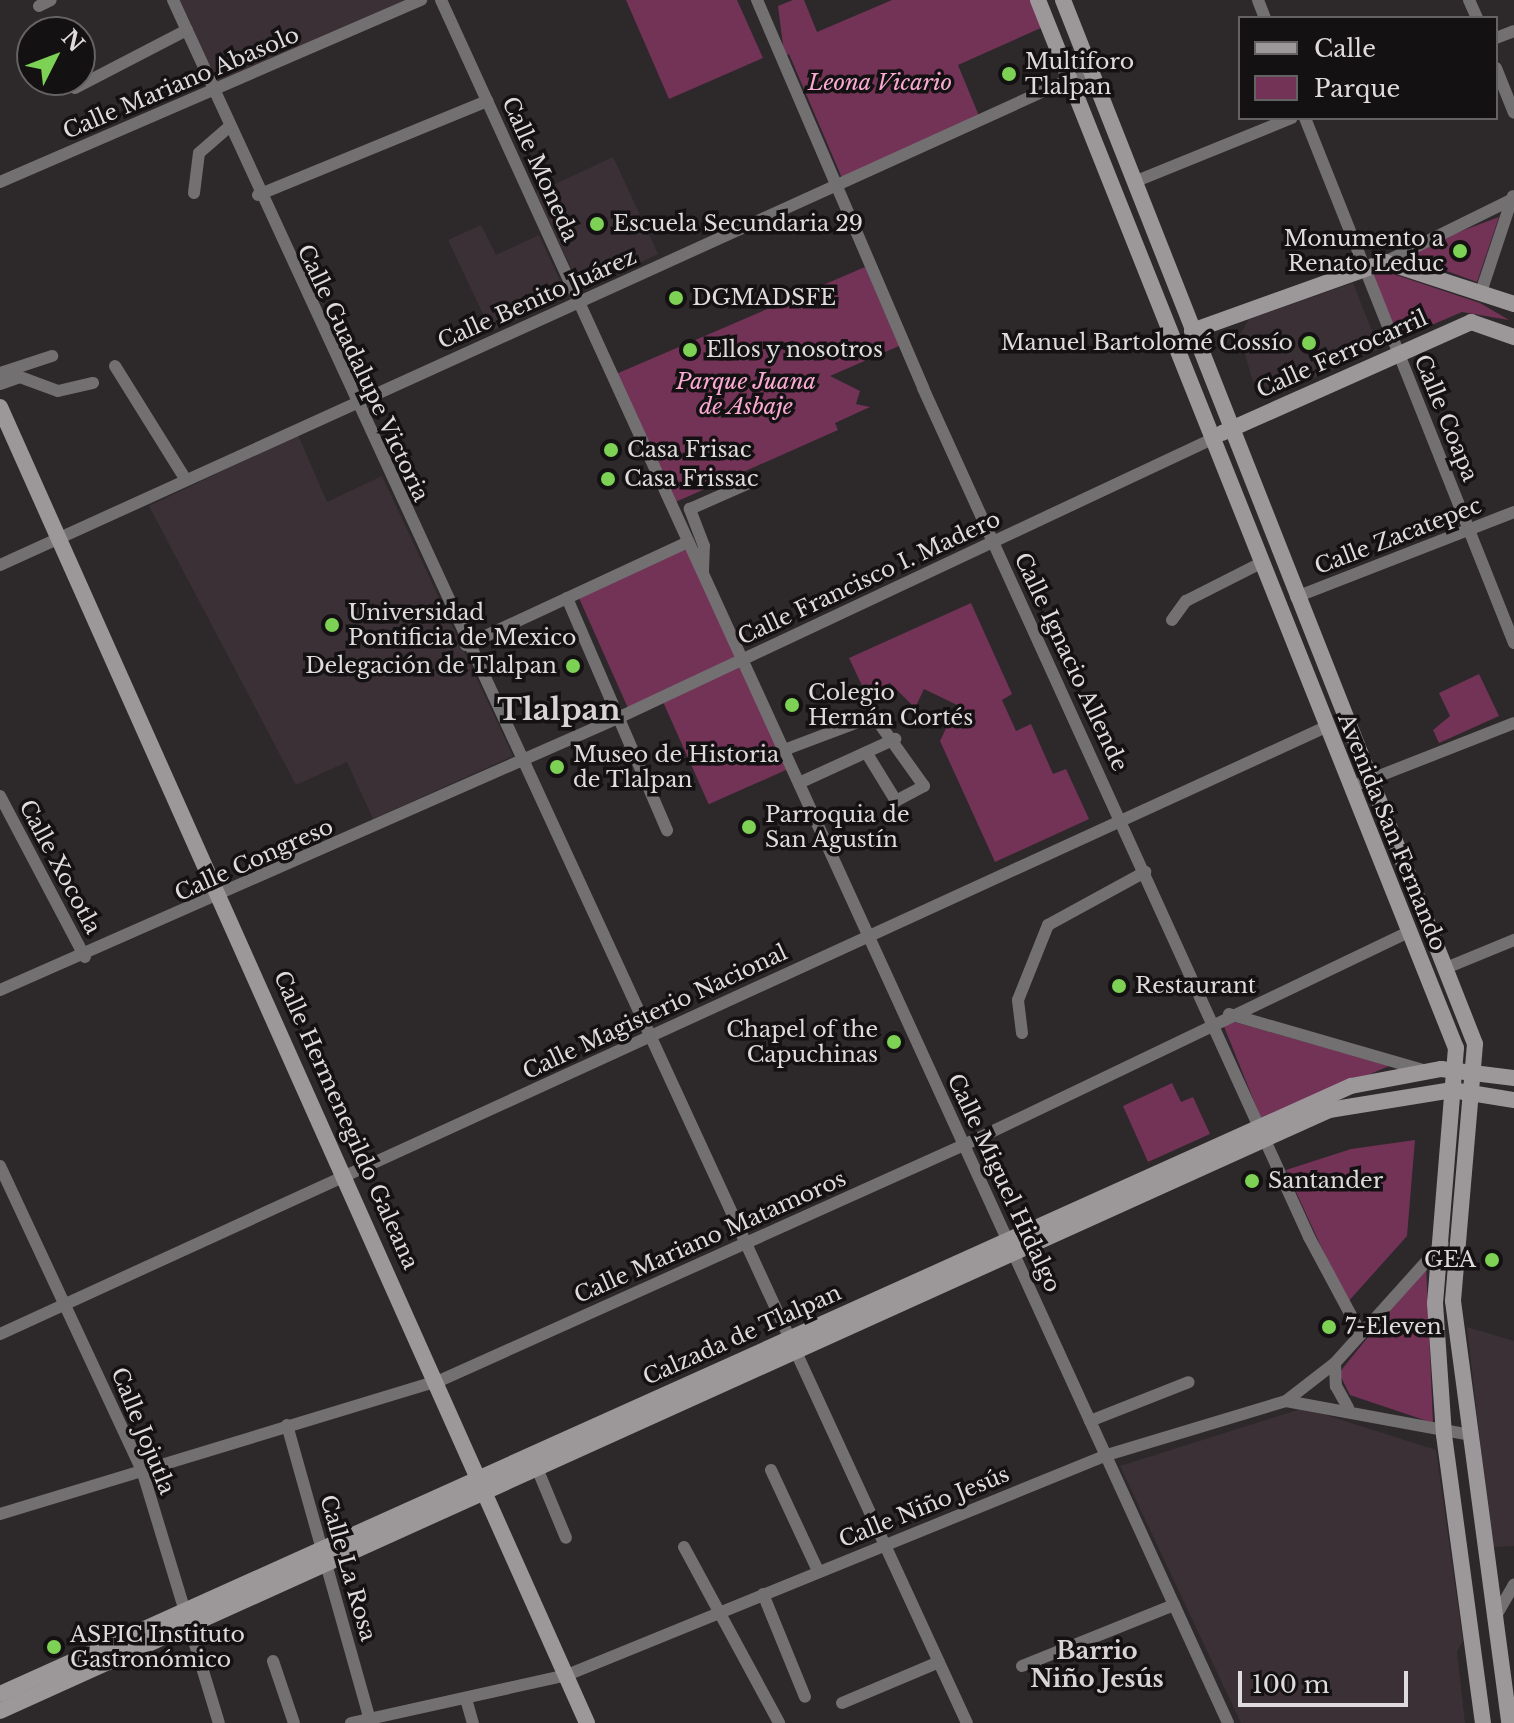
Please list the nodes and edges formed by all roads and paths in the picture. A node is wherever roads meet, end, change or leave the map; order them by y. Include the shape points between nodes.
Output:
1 (51, 0) edge
2 (173, 0) edge
3 (421, 0) edge
4 (441, 0) edge
5 (757, 0) edge
6 (1063, 0) edge
7 (1045, 2) edge
8 (39, 6) dead end
9 (187, 30) junction
10 (1090, 70) junction
11 (1498, 73) edge
12 (96, 77) edge
13 (1069, 79) junction
14 (214, 91) junction
15 (487, 101) junction
16 (1514, 113) edge
17 (1287, 120) edge
18 (1306, 120) edge
19 (229, 127) junction
20 (0, 182) edge
21 (1134, 182) junction
22 (840, 184) junction
23 (194, 193) dead end
24 (258, 195) junction
25 (1513, 197) edge
26 (1385, 262) junction
27 (1364, 267) junction
28 (1481, 292) junction
29 (578, 302) junction
30 (1514, 304) edge
31 (1192, 331) junction
32 (1514, 337) edge
33 (1398, 353) junction
34 (52, 356) dead end
35 (115, 366) dead end
36 (0, 373) edge
37 (93, 383) dead end
38 (0, 384) edge
39 (355, 404) junction
40 (0, 407) edge
41 (1231, 428) junction
42 (3, 429) edge
43 (1212, 439) junction
44 (186, 480) junction
45 (747, 484) dead end
46 (1514, 512) edge
47 (1469, 530) junction
48 (57, 539) junction
49 (688, 542) junction
50 (995, 544) junction
51 (1261, 563) junction
52 (0, 565) edge
53 (703, 574) junction
54 (1296, 597) junction
55 (567, 598) junction
56 (1172, 620) dead end
57 (1514, 643) edge
58 (466, 645) junction
59 (743, 660) junction
60 (620, 717) junction
61 (1514, 723) edge
62 (1326, 727) junction
63 (895, 739) junction
64 (784, 750) junction
65 (866, 752) junction
66 (522, 760) junction
67 (1368, 780) junction
68 (799, 783) junction
69 (1351, 787) junction
70 (0, 796) edge
71 (1122, 820) junction
72 (667, 830) dead end
73 (1145, 872) junction
74 (223, 897) junction
75 (1410, 931) junction
76 (868, 935) junction
77 (1514, 940) edge
78 (85, 957) junction
79 (1446, 968) junction
80 (0, 990) edge
81 (1229, 1014) junction
82 (1213, 1021) junction
83 (1022, 1033) dead end
84 (650, 1036) junction
85 (1455, 1069) junction
86 (1423, 1070) junction
87 (1476, 1071) junction
88 (1514, 1078) edge
89 (1452, 1090) junction
90 (1474, 1092) junction
91 (1514, 1100) edge
92 (1262, 1132) junction
93 (964, 1145) junction
94 (0, 1166) edge
95 (346, 1176) junction
96 (1438, 1243) junction
97 (744, 1244) junction
98 (1457, 1244) junction
99 (1011, 1246) junction
100 (67, 1305) junction
101 (0, 1334) edge
102 (1361, 1334) junction
103 (791, 1346) junction
104 (1335, 1363) junction
105 (439, 1381) junction
106 (1189, 1382) dead end
107 (1286, 1401) junction
108 (1348, 1408) junction
109 (1090, 1421) junction
110 (287, 1425) junction
111 (1466, 1434) junction
112 (1444, 1435) junction
113 (1107, 1455) junction
114 (1472, 1461) junction
115 (1450, 1469) junction
116 (142, 1470) junction
117 (771, 1470) dead end
118 (539, 1473) junction
119 (480, 1479) junction
120 (487, 1496) junction
121 (0, 1514) edge
122 (566, 1538) dead end
123 (884, 1544) junction
124 (684, 1547) dead end
125 (321, 1549) junction
126 (327, 1567) junction
127 (818, 1571) junction
128 (1514, 1584) edge
129 (763, 1594) junction
130 (1174, 1605) junction
131 (183, 1611) junction
132 (718, 1613) junction
133 (1497, 1614) junction
134 (189, 1628) junction
135 (273, 1661) dead end
136 (939, 1662) junction
137 (1022, 1666) dead end
138 (567, 1675) junction
139 (0, 1694) edge
140 (805, 1697) dead end
141 (1480, 1698) junction
142 (466, 1699) junction
143 (842, 1703) dead end
144 (1507, 1704) junction
145 (0, 1711) edge
146 (370, 1722) edge
147 (219, 1723) edge
148 (294, 1723) edge
149 (351, 1723) edge
150 (473, 1723) edge
151 (587, 1723) edge
152 (779, 1723) edge
153 (967, 1723) edge
154 (1228, 1723) edge
155 (1483, 1723) edge
156 (1509, 1723) edge

1 - 8 street
2 - 9 street, Calle Guadalupe Victoria
3 - 14 street, Calle Mariano Abasolo
4 - 15 street, Calle Moneda
5 - 22 street, Calle Ignacio Allende
6 - 10 main road, Avenida San Fernando
7 - 13 main road, Avenida San Fernando
9 - 12 street
9 - 14 street, Calle Guadalupe Victoria
10 - 13 street, Calle Benito Juárez
10 - 21 main road, Avenida San Fernando
11 - 16 street
13 - 22 street, Calle Benito Juárez
13 - 43 main road, Avenida San Fernando
14 - 19 street, Calle Guadalupe Victoria
14 - 20 street, Calle Mariano Abasolo
15 - 24 street
15 - 29 street, Calle Moneda
17 - 21 street
18 - 27 street, Calle Coapa
19 - 23 street via 199,153
19 - 24 street, Calle Guadalupe Victoria
21 - 31 main road, Avenida San Fernando
22 - 29 street, Calle Benito Juárez
22 - 50 street, Calle Ignacio Allende
24 - 39 street, Calle Guadalupe Victoria
25 - 26 street
25 - 28 street
26 - 27 main road
26 - 28 main road
27 - 31 main road
27 - 33 street, Calle Coapa
28 - 30 main road
29 - 39 street, Calle Benito Juárez
29 - 49 street, Calle Moneda
31 - 41 main road, Avenida San Fernando
32 - 33 main road, Calle Ferrocarril via 1471,322
33 - 41 main road, Calle Ferrocarril
33 - 47 street, Calle Coapa
34 - 36 street
35 - 44 street
37 - 38 street via 58,391 20,377
39 - 44 street, Calle Benito Juárez
39 - 58 street, Calle Guadalupe Victoria
40 - 42 main road, Calle Hermenegildo Galeana
41 - 43 main road, Calle Francisco I. Madero
41 - 54 main road, Avenida San Fernando
42 - 48 main road, Calle Hermenegildo Galeana
43 - 50 street, Calle Francisco I. Madero
43 - 51 main road, Avenida San Fernando
44 - 48 street, Calle Benito Juárez
45 - 53 street via 690,509 704,546
46 - 47 street, Calle Zacatepec
47 - 54 street, Calle Zacatepec
47 - 57 street, Calle Coapa
48 - 52 street, Calle Benito Juárez
48 - 74 main road, Calle Hermenegildo Galeana
49 - 53 street, Calle Moneda
49 - 55 street
50 - 59 street, Calle Francisco I. Madero
50 - 71 street, Calle Ignacio Allende
51 - 56 street via 1196,594
51 - 62 main road, Avenida San Fernando
53 - 59 street, Calle Moneda
54 - 67 main road, Avenida San Fernando
55 - 58 street
55 - 60 street
58 - 66 street, Calle Guadalupe Victoria
59 - 60 street, Calle Francisco I. Madero
59 - 64 street, Calle Miguel Hidalgo
60 - 66 street, Calle Francisco I. Madero
60 - 72 street
61 - 67 street
62 - 69 main road, Avenida San Fernando
62 - 71 street, Calle Magisterio Nacional
63 - 64 street via 883,720 864,716
63 - 65 street
63 - 65 street via 926,782 911,799 890,795
64 - 68 street, Calle Miguel Hidalgo
65 - 68 street
66 - 74 street, Calle Congreso
66 - 84 street, Calle Guadalupe Victoria
67 - 69 street
67 - 79 main road, Avenida San Fernando
68 - 76 street, Calle Miguel Hidalgo
69 - 75 main road, Avenida San Fernando
70 - 78 street, Calle Xocotla
71 - 73 street, Calle Ignacio Allende
71 - 76 street, Calle Magisterio Nacional
73 - 82 street, Calle Ignacio Allende
73 - 83 street via 1048,925 1018,1000
74 - 78 street, Calle Congreso
74 - 95 main road, Calle Hermenegildo Galeana
75 - 81 street, Calle Mariano Matamoros
75 - 85 main road, Avenida San Fernando via 1456,1048
76 - 84 street, Calle Magisterio Nacional
76 - 93 street, Calle Miguel Hidalgo
77 - 79 street
78 - 80 street, Calle Congreso
79 - 87 main road, Avenida San Fernando via 1475,1044
81 - 82 street, Calle Mariano Matamoros
81 - 86 street
82 - 92 street, Calle Ignacio Allende
82 - 93 street, Calle Mariano Matamoros
84 - 95 street, Calle Magisterio Nacional
84 - 97 street, Calle Guadalupe Victoria
85 - 86 main road, Calzada de Tlalpan
85 - 87 main road, Calzada de Tlalpan
85 - 89 main road, Avenida San Fernando
86 - 92 main road, Calzada de Tlalpan via 1385,1074
87 - 88 main road, Calzada de Tlalpan
87 - 90 main road, Avenida San Fernando
89 - 90 main road, Calzada de Tlalpan
89 - 92 main road, Calzada de Tlalpan via 1361,1100
89 - 96 main road, Avenida San Fernando
90 - 91 main road, Calzada de Tlalpan
90 - 98 main road, Avenida San Fernando
92 - 99 main road, Calzada de Tlalpan
92 - 102 street, Calle Ignacio Allende
93 - 97 street, Calle Mariano Matamoros
93 - 99 street, Calle Miguel Hidalgo
94 - 100 street, Calle Jojutla
95 - 100 street, Calle Magisterio Nacional
95 - 105 main road, Calle Hermenegildo Galeana
96 - 98 street
96 - 102 street, Calle Niño Jesús
96 - 112 main road, Avenida San Fernando
97 - 103 street, Calle Guadalupe Victoria
97 - 105 street, Calle Mariano Matamoros
98 - 111 main road, Avenida San Fernando via 1453,1301
99 - 103 main road, Calzada de Tlalpan
99 - 109 street, Calle Miguel Hidalgo
100 - 101 street, Calle Magisterio Nacional
100 - 116 street, Calle Jojutla
102 - 104 street, Calle Niño Jesús
103 - 118 main road, Calzada de Tlalpan
103 - 119 main road, Calzada de Tlalpan
103 - 123 street, Calle Guadalupe Victoria
104 - 107 street, Calle Niño Jesús
104 - 108 street via 1336,1386
105 - 110 street, Calle Mariano Matamoros
105 - 119 main road, Calle Hermenegildo Galeana
106 - 109 street
107 - 108 street
107 - 113 street, Calle Niño Jesús
108 - 112 street
109 - 113 street, Calle Miguel Hidalgo
110 - 116 street, Calle Mariano Matamoros
110 - 125 street, Calle La Rosa
111 - 112 street
111 - 114 main road, Avenida San Fernando
112 - 115 main road, Avenida San Fernando
113 - 123 street, Calle Niño Jesús
113 - 130 street, Calle Miguel Hidalgo
114 - 115 main road via 1464,1473
114 - 133 main road, Avenida San Fernando
115 - 141 main road, Avenida San Fernando
116 - 121 street, Calle Mariano Matamoros
116 - 131 street, Calle Jojutla
117 - 127 street
118 - 120 main road, Calzada de Tlalpan
118 - 122 street
119 - 120 main road, Calle Hermenegildo Galeana
119 - 125 main road, Calzada de Tlalpan
120 - 126 main road, Calzada de Tlalpan
120 - 138 main road, Calle Hermenegildo Galeana
123 - 127 street, Calle Niño Jesús
123 - 136 street, Calle Guadalupe Victoria
124 - 132 street
125 - 126 street, Calle La Rosa
125 - 131 main road, Calzada de Tlalpan
126 - 134 main road, Calzada de Tlalpan
126 - 146 street, Calle La Rosa
127 - 129 street, Calle Niño Jesús
128 - 133 street
129 - 132 street, Calle Niño Jesús
129 - 140 street
130 - 137 street
130 - 154 street, Calle Miguel Hidalgo
131 - 134 street, Calle Jojutla
131 - 139 main road, Calzada de Tlalpan
132 - 138 street, Calle Niño Jesús
132 - 152 street
133 - 144 main road, Avenida San Fernando
134 - 145 main road, Calzada de Tlalpan
134 - 147 street, Calle Jojutla
135 - 148 street
136 - 143 street
136 - 153 street, Calle Guadalupe Victoria
138 - 142 street, Calle Niño Jesús
138 - 151 main road, Calle Hermenegildo Galeana
141 - 144 main road
141 - 155 main road, Avenida San Fernando
142 - 146 street, Calle Niño Jesús
142 - 150 street
144 - 156 main road, Avenida San Fernando
146 - 149 street, Calle Niño Jesús

